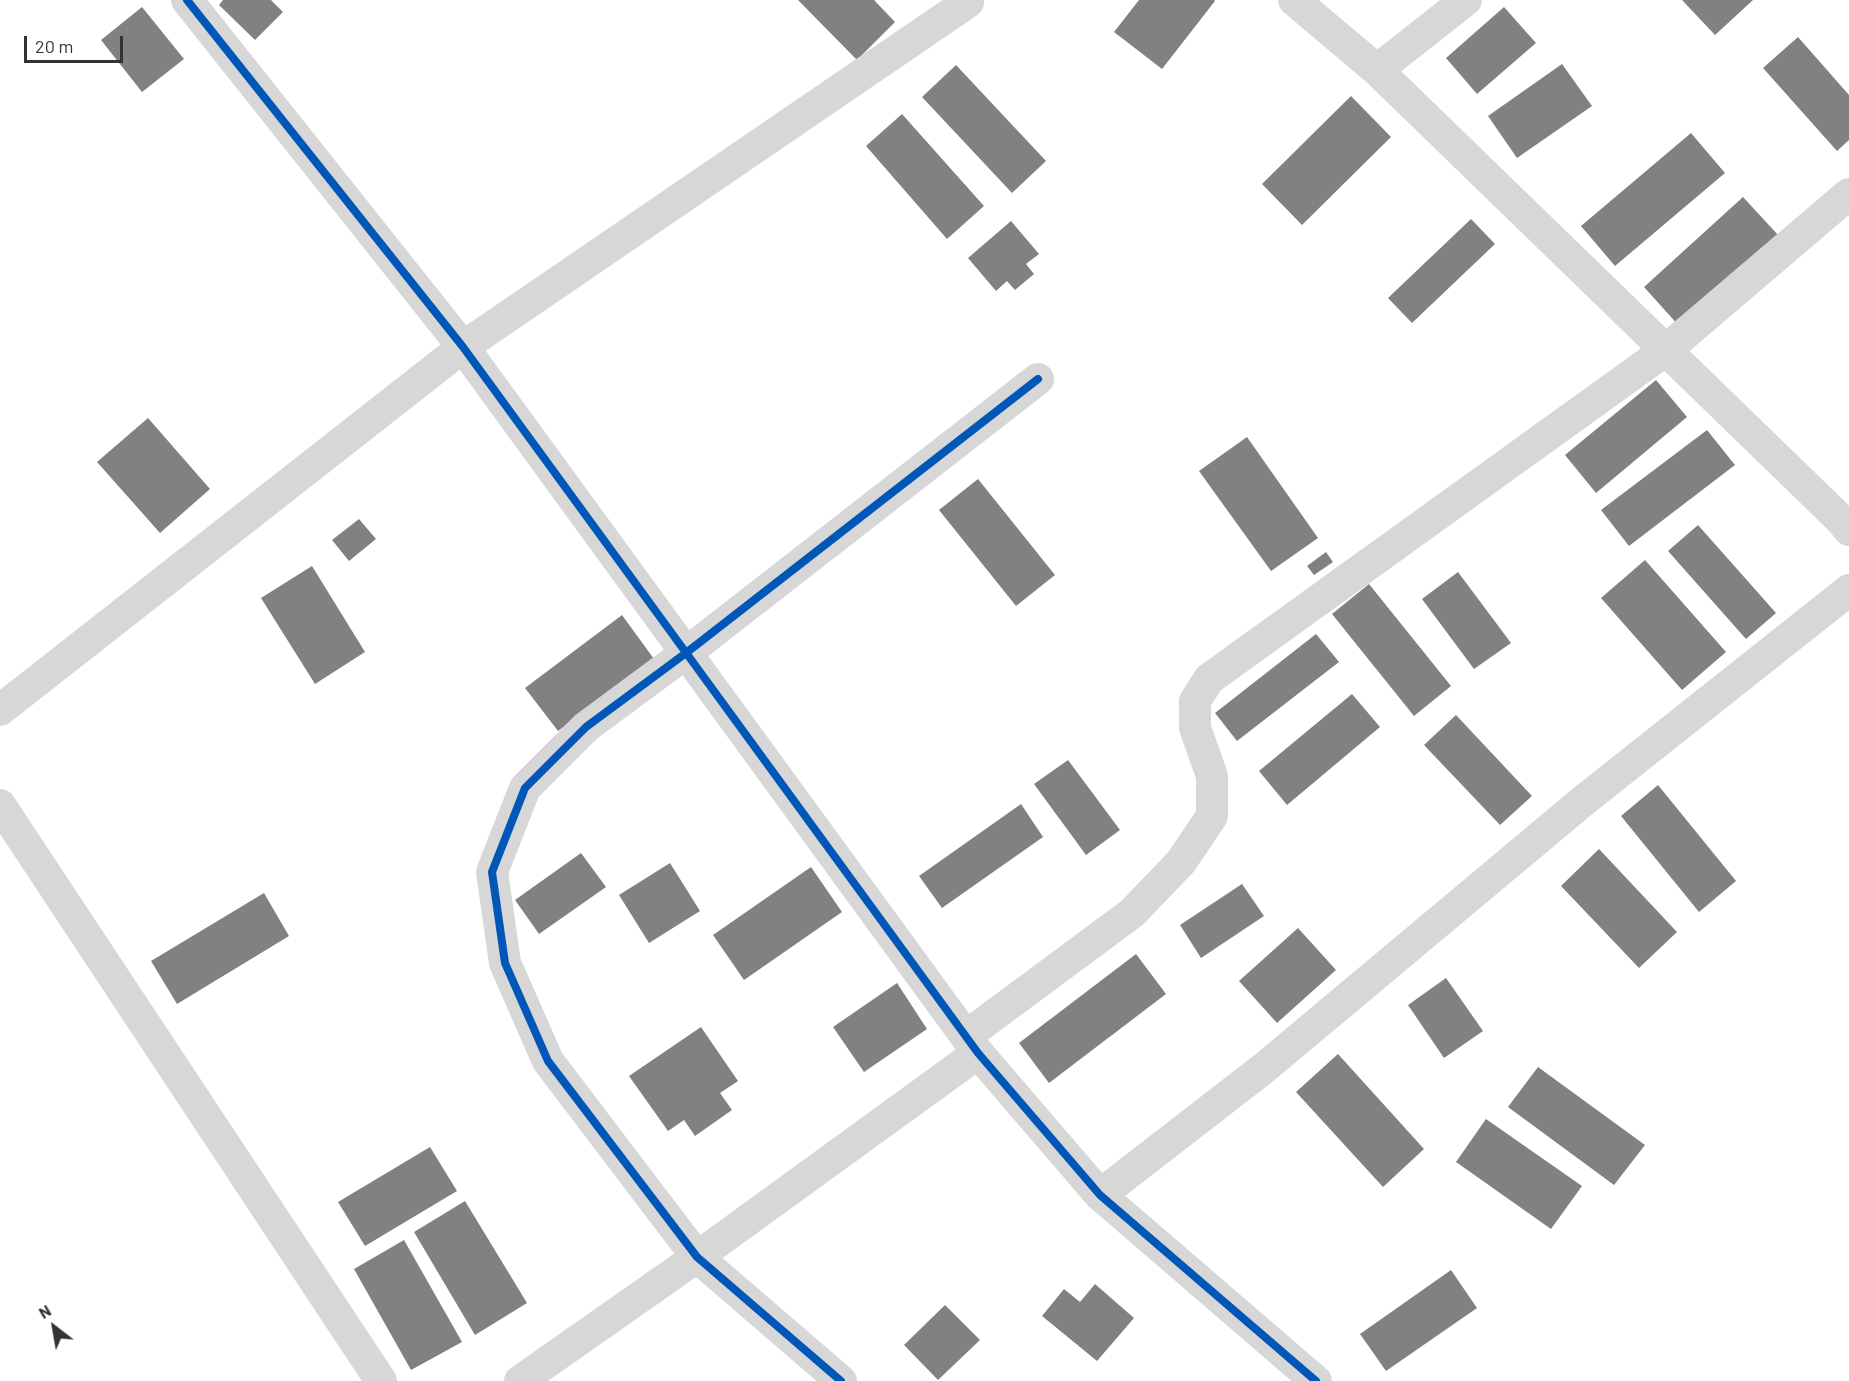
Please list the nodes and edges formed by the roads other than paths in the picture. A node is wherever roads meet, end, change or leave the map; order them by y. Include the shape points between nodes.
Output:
1 (187, 0) edge
2 (1294, 0) edge
3 (1466, 0) edge
4 (968, 2) dead end
5 (1377, 70) junction
6 (1849, 194) edge
7 (463, 347) junction
8 (1666, 350) junction
9 (1038, 379) dead end
10 (1849, 530) edge
11 (1849, 590) edge
12 (686, 653) junction
13 (0, 710) edge
14 (0, 806) edge
15 (972, 1044) junction
16 (1100, 1195) junction
17 (697, 1257) junction
18 (381, 1381) edge
19 (520, 1381) edge
20 (841, 1381) edge
21 (1316, 1381) edge

1 - 7 street
2 - 5 street
3 - 5 street
4 - 7 street
5 - 8 street
6 - 8 street
7 - 12 street
7 - 13 street
8 - 10 street
8 - 15 street via 1209,679 1195,701 1195,728 1212,776 1212,816 1181,862 1132,913
9 - 12 street
11 - 16 street via 1583,801 1264,1068
12 - 15 street
12 - 17 street via 586,727 525,788 492,872 505,963 548,1061
14 - 18 street
15 - 16 street
15 - 17 street
16 - 21 street
17 - 19 street
17 - 20 street

